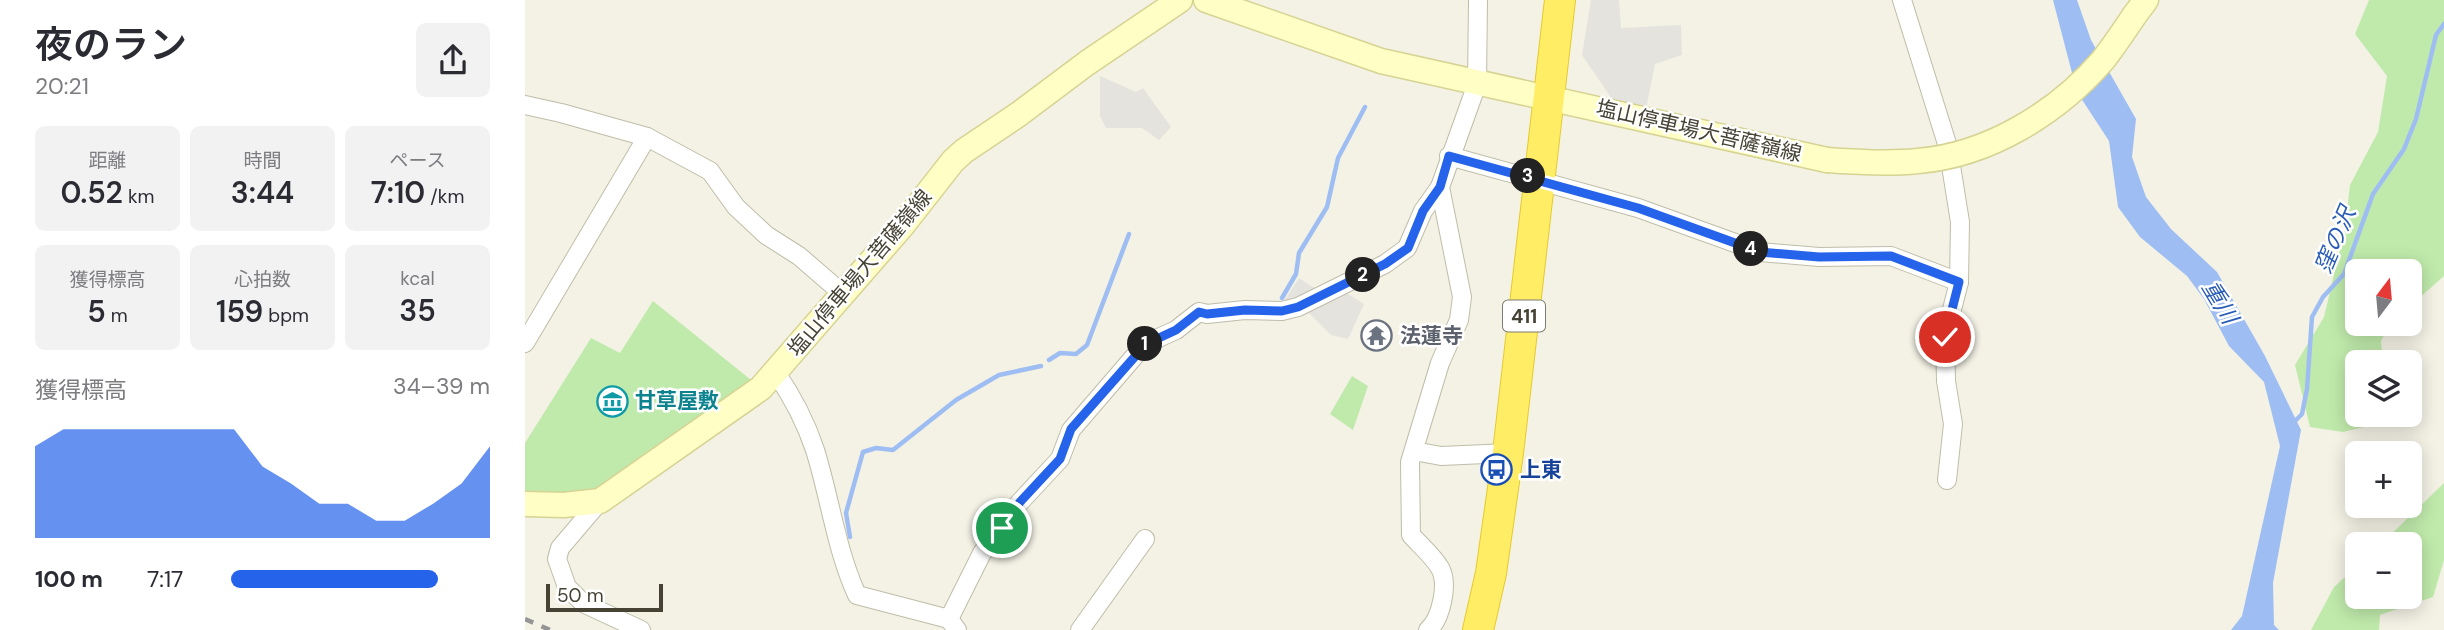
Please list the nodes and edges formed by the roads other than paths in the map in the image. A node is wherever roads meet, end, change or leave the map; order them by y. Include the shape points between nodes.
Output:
1 (1181, 0) edge
2 (1206, 0) edge
3 (1478, 0) edge
4 (1560, 0) edge
5 (1902, 0) edge
6 (2140, 8) edge
7 (1477, 84) junction
8 (1549, 99) junction
9 (525, 105) edge
10 (647, 137) junction
11 (1449, 156) junction
12 (1540, 179) junction
13 (1440, 187) junction
14 (1959, 282) junction
15 (843, 295) junction
16 (532, 314) edge
17 (525, 343) edge
18 (776, 373) junction
19 (1414, 451) junction
20 (1508, 453) junction
21 (1947, 480) dead end
22 (600, 501) junction
23 (525, 504) edge
24 (1145, 539) dead end
25 (953, 624) edge
26 (641, 630) edge
27 (1080, 630) edge
28 (1428, 630) edge
29 (1478, 630) edge

1 - 15 main road, 塩山停車場大菩薩嶺線 via 964,151
2 - 7 main road, 塩山停車場大菩薩嶺線 via 1381,61
3 - 7 street
4 - 8 highway, 411
5 - 14 street via 1948,148 1960,222
6 - 8 main road, 塩山停車場大菩薩嶺線, bridge via 2103,60 2038,117 1991,142 1920,161 1827,159
7 - 8 main road, 塩山停車場大菩薩嶺線
7 - 11 street
8 - 12 highway, 411
9 - 10 street
10 - 15 street via 710,171 736,207
10 - 16 street
11 - 12 street
11 - 13 street
12 - 14 street via 1760,252 1891,256
12 - 20 highway, 411
13 - 19 street via 1461,297 1459,320 1440,363
13 - 25 street via 1423,211 1408,248 1385,264 1298,307 1199,312 1176,330 1146,344 1071,429 1060,459 982,553
14 - 21 street via 1945,337 1953,424
15 - 18 main road, 塩山停車場大菩薩嶺線
16 - 17 street
18 - 22 main road, 塩山停車場大菩薩嶺線
18 - 25 street via 814,448 846,570 857,595
19 - 20 street via 1441,456
19 - 28 street via 1410,462 1411,535 1441,570 1443,586 1439,614
20 - 29 highway, 411
22 - 23 main road, 塩山停車場大菩薩嶺線
22 - 26 street via 560,548 558,559 567,587 583,603
24 - 27 street

